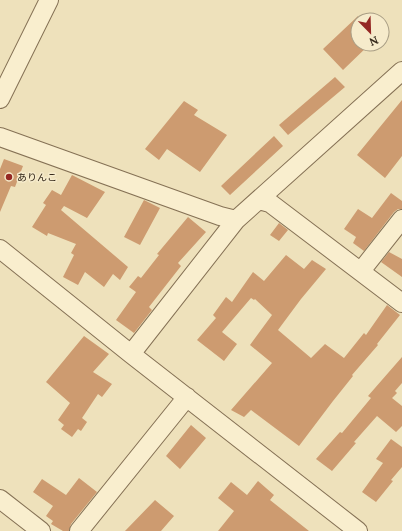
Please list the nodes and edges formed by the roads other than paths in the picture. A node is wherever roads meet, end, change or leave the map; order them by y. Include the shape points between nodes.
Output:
1 (49, 0) edge
2 (402, 71) edge
3 (0, 99) edge
4 (0, 137) edge
5 (259, 200) junction
6 (402, 219) edge
7 (236, 220) junction
8 (0, 249) edge
9 (361, 271) junction
10 (402, 303) edge
11 (131, 354) junction
12 (187, 397) junction
13 (0, 499) edge
14 (41, 531) edge
15 (79, 531) edge
16 (358, 531) edge

1 - 3 street
2 - 5 street
4 - 7 street
5 - 7 street
5 - 9 street via 270,203
6 - 9 street
7 - 11 street
8 - 11 street
9 - 10 street
11 - 12 street
12 - 15 street
12 - 16 street
13 - 14 street

